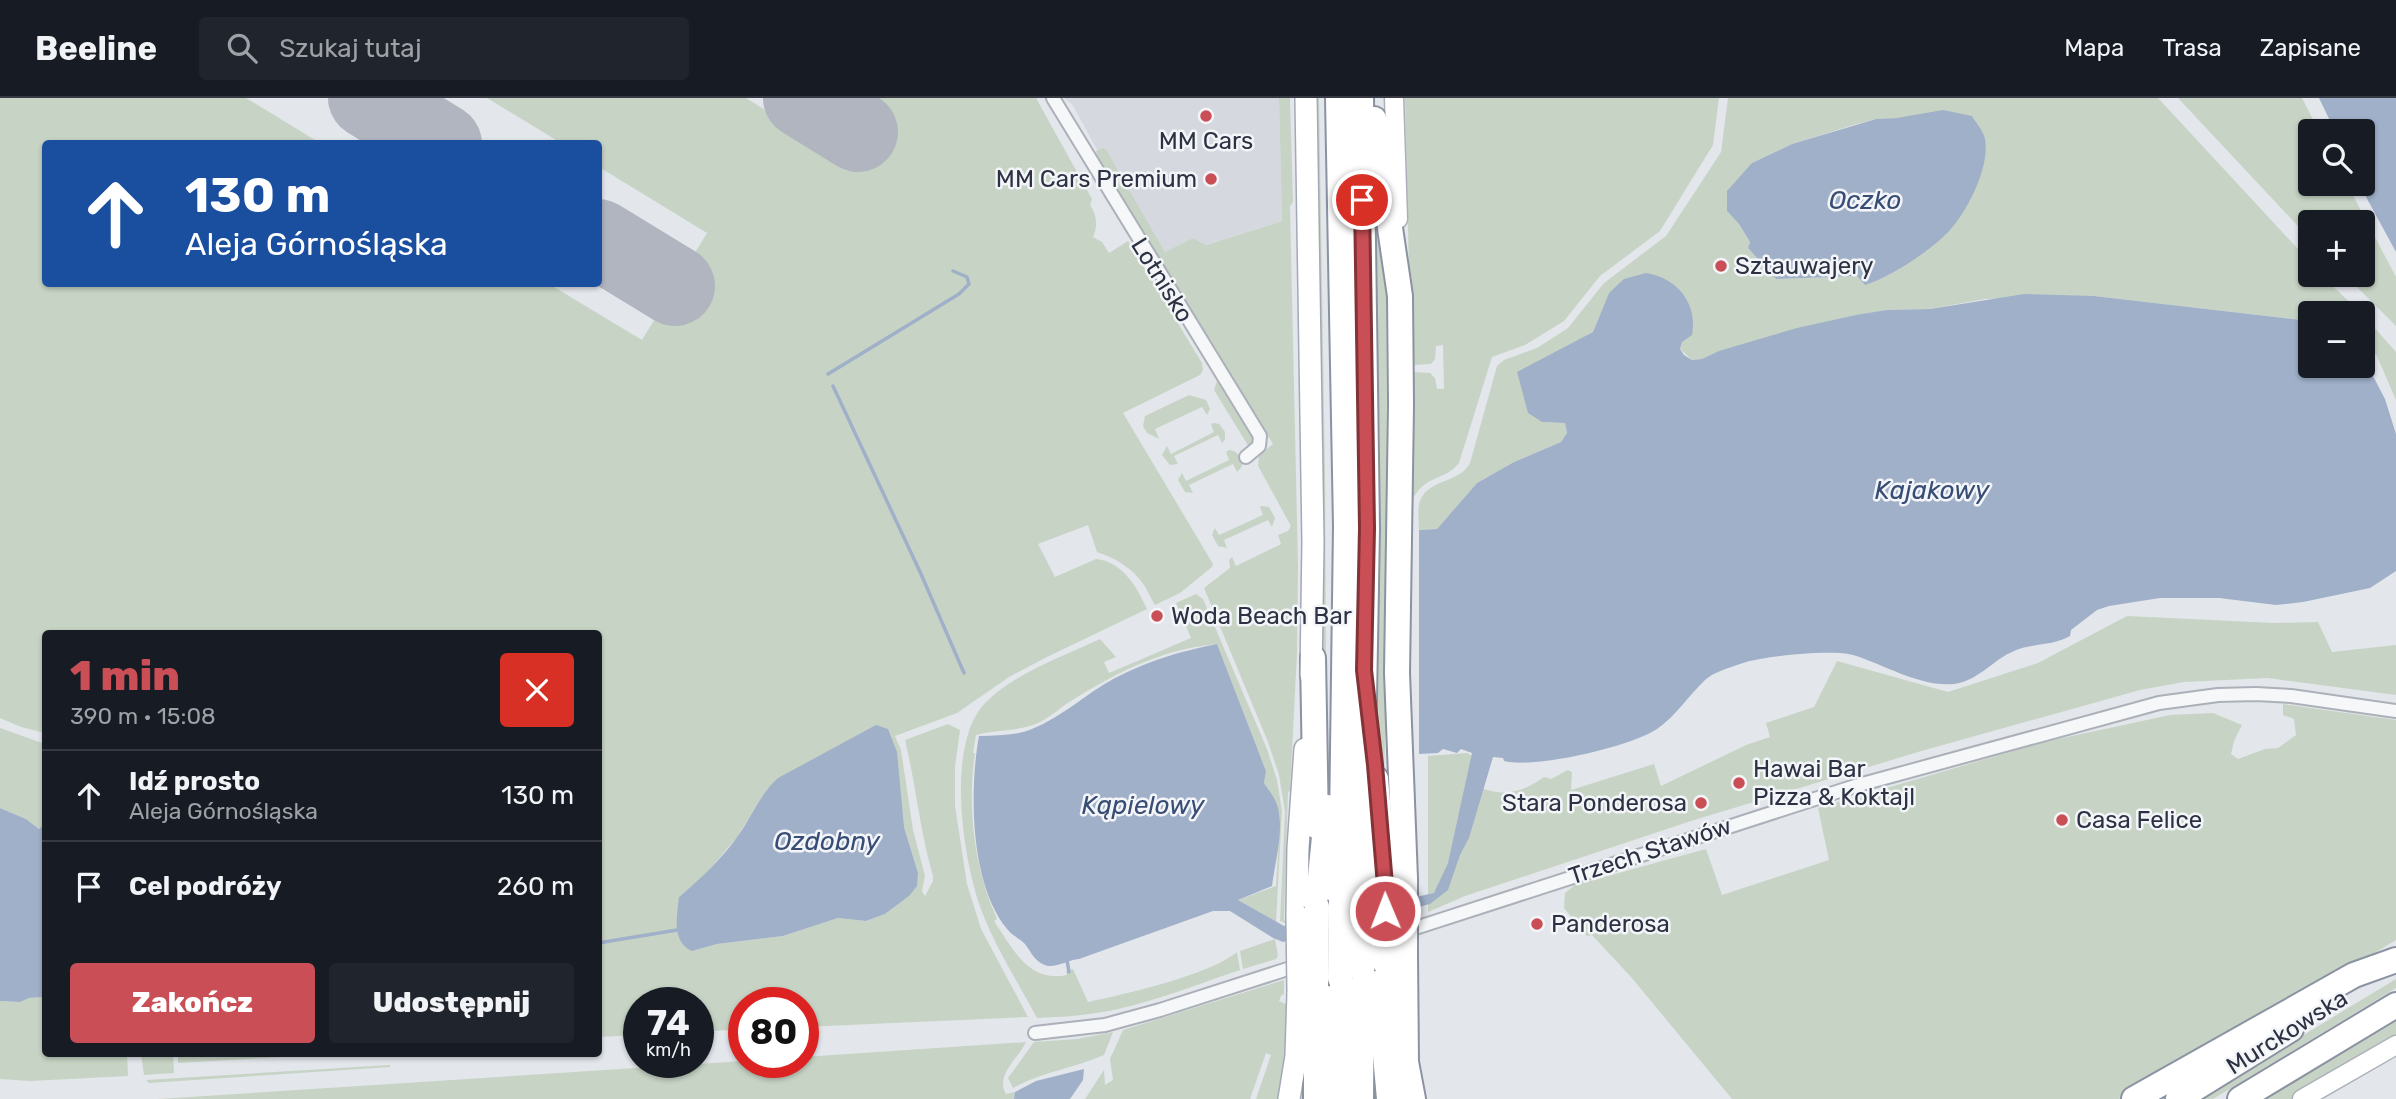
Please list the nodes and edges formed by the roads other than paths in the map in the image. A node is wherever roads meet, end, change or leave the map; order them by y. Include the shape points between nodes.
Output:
1 (1053, 98) edge
2 (1306, 98) edge
3 (1338, 98) edge
4 (1361, 98) edge
5 (1371, 98) edge
6 (1394, 98) edge
7 (1400, 296) junction
8 (1245, 457) dead end
9 (1343, 653) junction
10 (1313, 658) joint
11 (2396, 711) edge
12 (1373, 889) junction
13 (1307, 911) junction
14 (1395, 960) junction
15 (2396, 962) edge
16 (1351, 974) junction
17 (1307, 989) junction
18 (2396, 1005) edge
19 (1035, 1033) dead end
20 (2396, 1045) edge
21 (1289, 1099) edge
22 (1316, 1099) edge
23 (1339, 1099) edge
24 (1361, 1099) edge
25 (1389, 1099) edge
26 (1413, 1099) edge
27 (2134, 1099) edge
28 (2178, 1099) edge
29 (2239, 1099) edge
30 (2302, 1099) edge

1 - 8 street, Lotnisko via 1259,436 1259,446
2 - 10 main road
3 - 9 highway via 1345,403
4 - 12 highway via 1367,516 1364,670
5 - 7 highway
6 - 7 street
7 - 12 highway via 1397,673
9 - 12 highway
9 - 13 highway
10 - 13 highway
11 - 19 street, Trzech Stawów via 2256,694 2159,703 1855,786 1160,1010 1105,1025
12 - 14 highway, bridge
12 - 16 highway, bridge
13 - 17 highway, bridge
14 - 25 highway via 1385,1055
14 - 26 highway
15 - 27 highway via 2354,975
15 - 28 highway, Murckowska
16 - 23 highway
16 - 24 highway
17 - 21 main road
17 - 22 highway
18 - 29 highway, Murckowska
20 - 30 street

